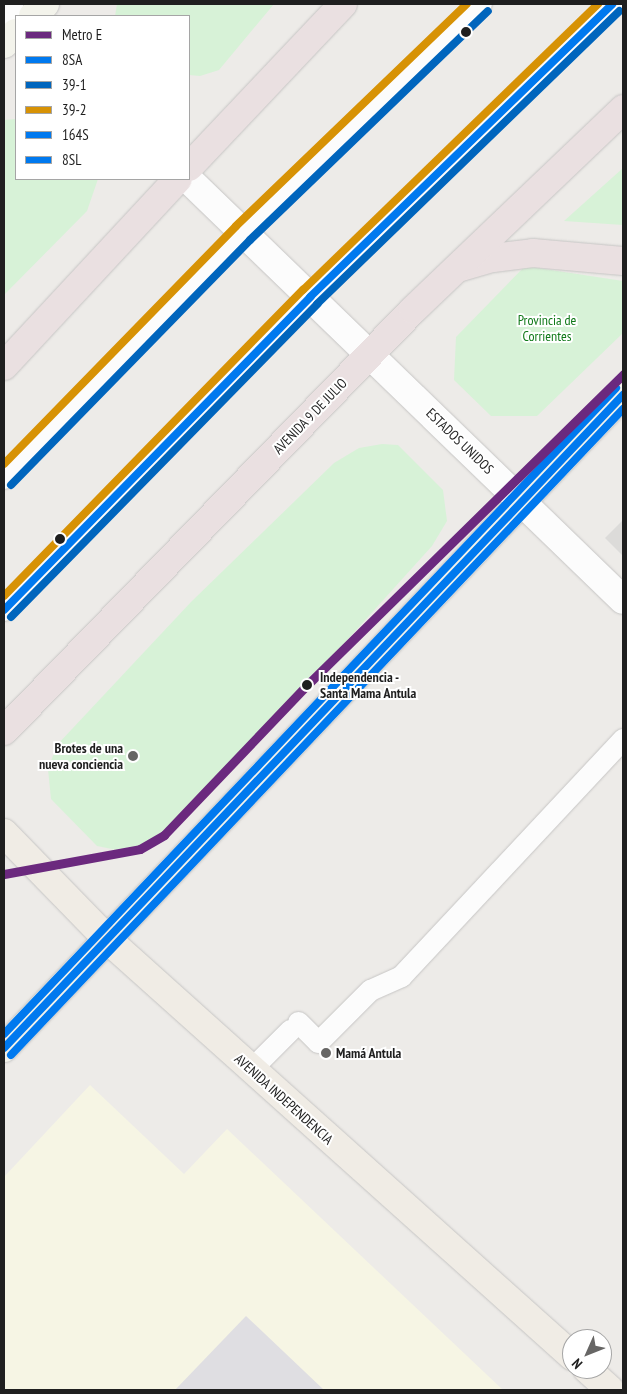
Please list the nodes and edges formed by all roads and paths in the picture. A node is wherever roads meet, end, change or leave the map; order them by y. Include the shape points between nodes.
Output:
1 (45, 4) edge
2 (343, 4) edge
3 (481, 4) edge
4 (612, 4) edge
5 (4, 6) edge
6 (34, 15) edge
7 (15, 17) edge
8 (15, 34) edge
9 (4, 44) edge
10 (623, 109) edge
11 (190, 166) edge
12 (177, 180) edge
13 (189, 180) edge
14 (243, 233) junction
15 (623, 261) edge
16 (457, 268) junction
17 (310, 297) junction
18 (370, 354) junction
19 (4, 366) edge
20 (623, 395) edge
21 (4, 478) edge
22 (521, 500) junction
23 (623, 600) edge
24 (4, 610) edge
25 (4, 731) edge
26 (623, 739) edge
27 (4, 834) edge
28 (107, 940) junction
29 (4, 1048) edge
30 (251, 1070) junction
31 (562, 1347) edge
32 (598, 1379) edge
33 (610, 1390) edge

1 - 6 street
2 - 11 highway
3 - 14 lane
4 - 17 lane
5 - 7 street
8 - 9 street
10 - 16 highway, AVENIDA 9 DE JULIO
12 - 19 highway
13 - 14 street, ESTADOS UNIDOS
14 - 17 street, ESTADOS UNIDOS
14 - 21 lane
15 - 16 highway via 533,253 493,258
16 - 18 highway, AVENIDA 9 DE JULIO
17 - 18 street, ESTADOS UNIDOS
17 - 24 lane
18 - 22 street, ESTADOS UNIDOS
18 - 25 highway, AVENIDA 9 DE JULIO
20 - 22 street
22 - 23 street, ESTADOS UNIDOS
22 - 28 street
26 - 30 lane via 401,976 370,990 318,1042 294,1026
27 - 28 main road, AVENIDA INDEPENDENCIA
28 - 29 street
28 - 30 main road, AVENIDA INDEPENDENCIA
30 - 31 main road, AVENIDA INDEPENDENCIA
32 - 33 main road

